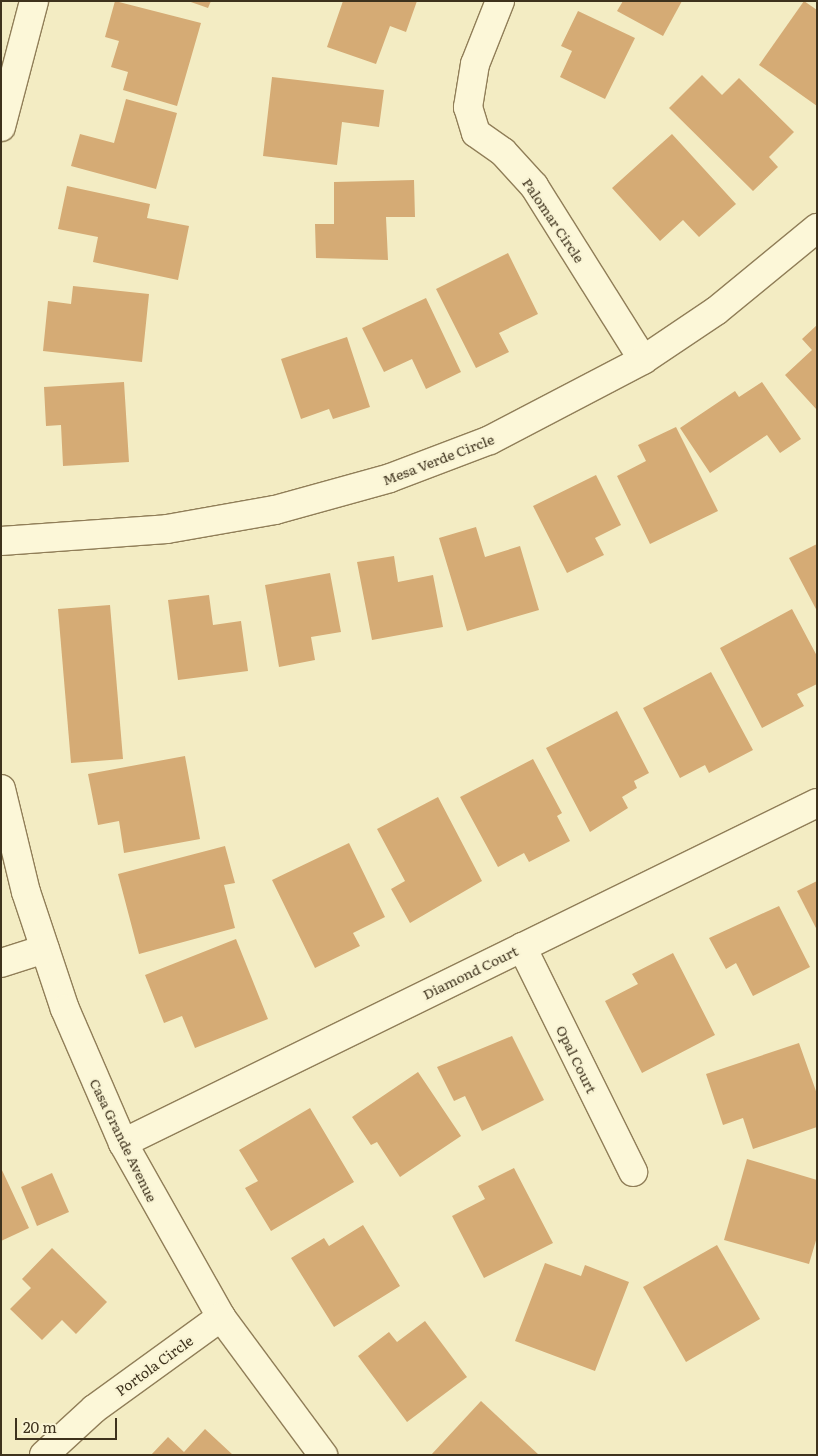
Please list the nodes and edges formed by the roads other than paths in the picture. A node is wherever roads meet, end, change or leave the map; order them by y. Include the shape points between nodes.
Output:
1 (34, 1) edge
2 (500, 1) edge
3 (1, 127) edge
4 (817, 228) edge
5 (643, 360) junction
6 (1, 541) edge
7 (1, 789) edge
8 (817, 803) edge
9 (522, 947) junction
10 (45, 949) junction
11 (1, 963) edge
12 (123, 1143) junction
13 (633, 1172) dead end
14 (221, 1317) junction
15 (44, 1455) edge
16 (323, 1455) edge

1 - 3 street
2 - 5 street, Palomar Circle via 475,64 468,107 476,133 503,152 534,186
4 - 5 street, Mesa Verde Circle via 716,311
5 - 6 street, Mesa Verde Circle via 490,440 390,478 304,502 167,529
7 - 10 street, Casa Grande Avenue
8 - 9 street, Diamond Court
9 - 12 street, Diamond Court
9 - 13 street, Opal Court
10 - 11 street
10 - 12 street, Casa Grande Avenue via 65,1009
12 - 14 street, Casa Grande Avenue
14 - 15 street, Portola Circle via 94,1409
14 - 16 street, Casa Grande Avenue

